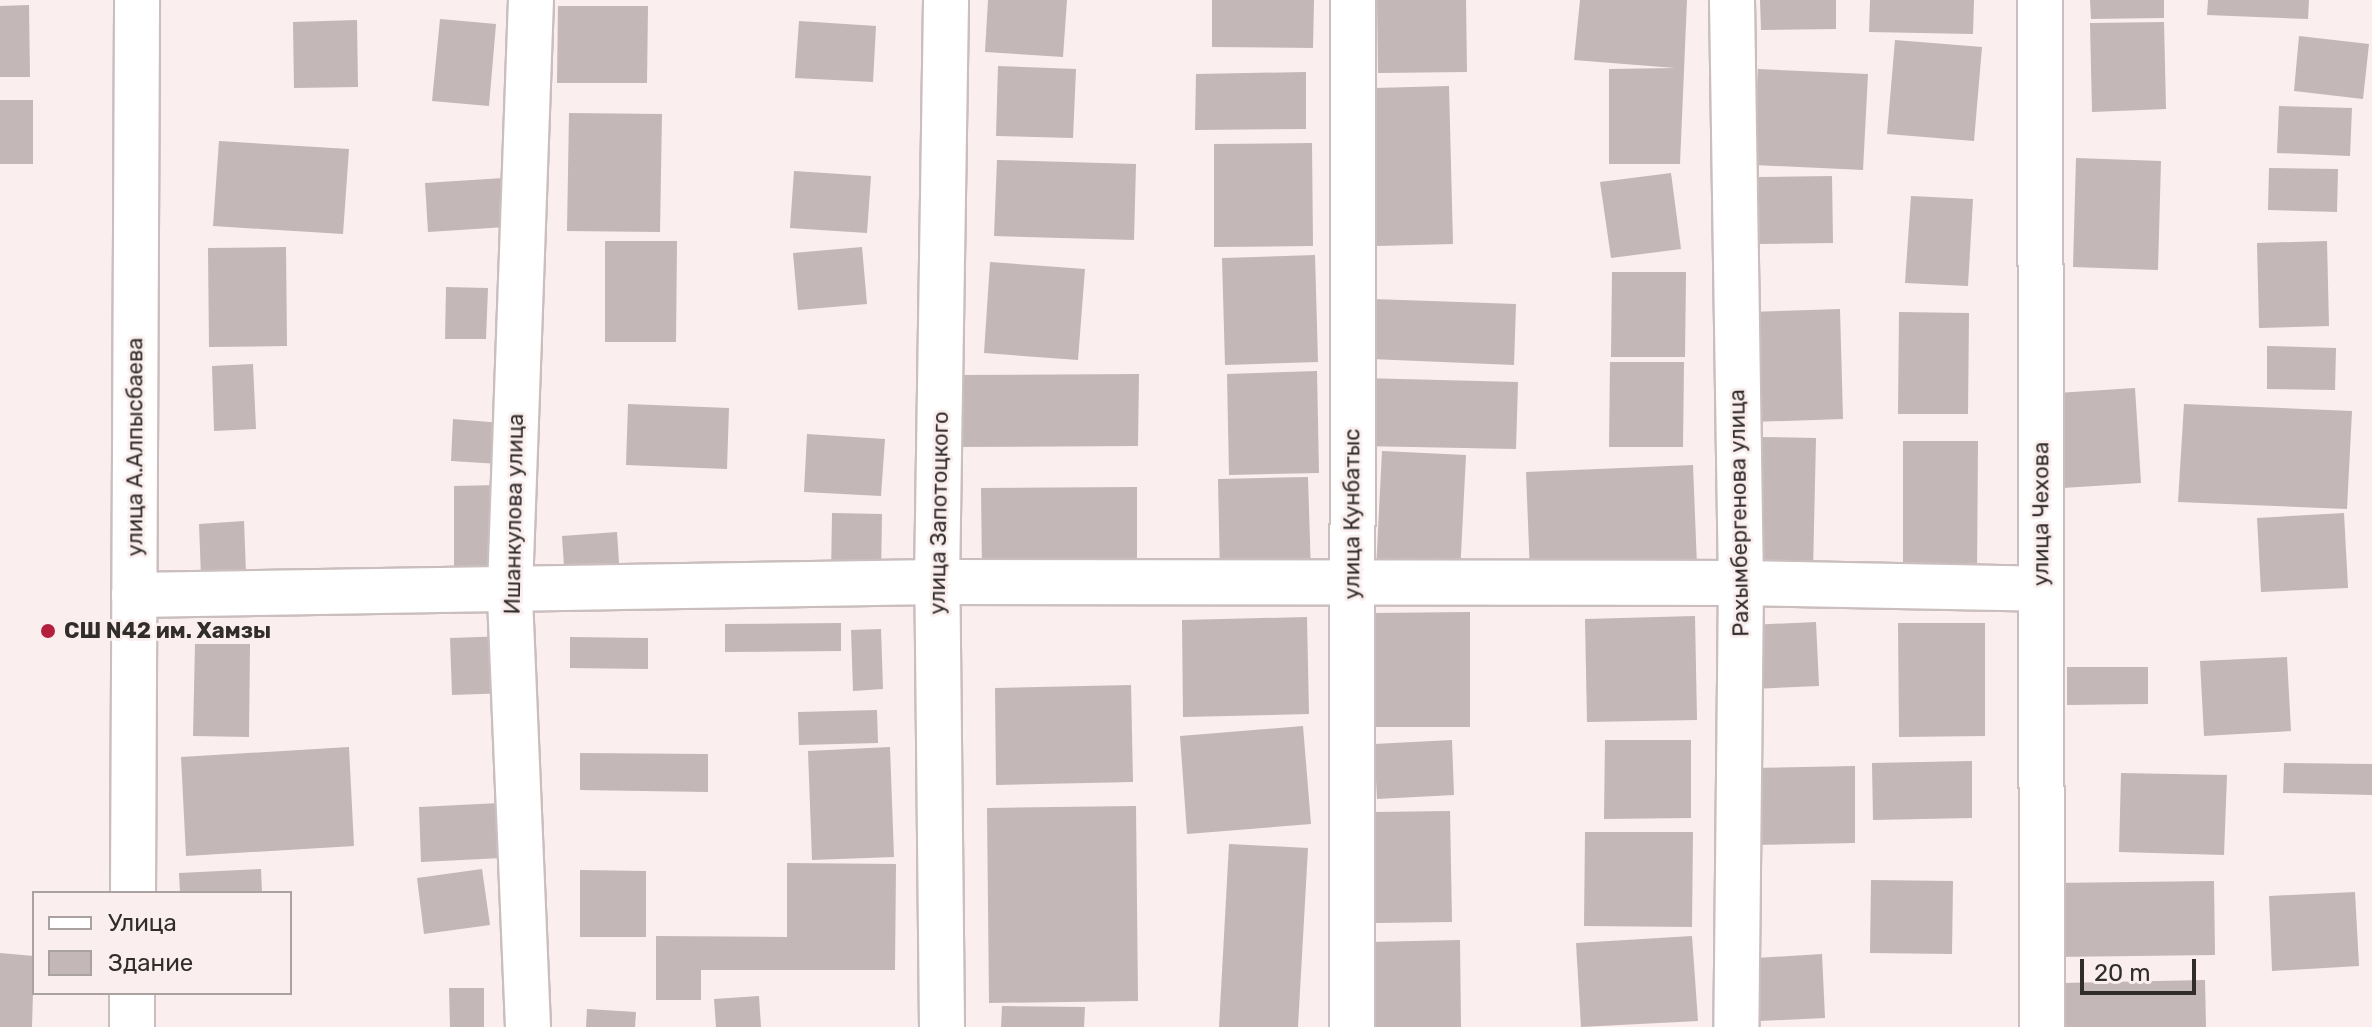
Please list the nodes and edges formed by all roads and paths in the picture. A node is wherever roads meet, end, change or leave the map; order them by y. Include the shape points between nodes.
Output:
1 (137, 0) edge
2 (531, 0) edge
3 (946, 0) edge
4 (1353, 0) edge
5 (1732, 0) edge
6 (2040, 0) edge
7 (937, 582) junction
8 (1352, 582) junction
9 (1741, 583) junction
10 (510, 589) junction
11 (2041, 589) junction
12 (134, 595) junction
13 (133, 891) edge
14 (132, 995) edge
15 (132, 1027) edge
16 (528, 1027) edge
17 (942, 1027) edge
18 (1352, 1027) edge
19 (1736, 1027) edge
20 (2042, 1027) edge

1 - 12 street, улица А.Алпысбаева
2 - 10 street, Ишанкулова улица
3 - 7 street, улица Запотоцкого
4 - 8 street, улица Кунбатыс
5 - 9 street, Рахымбергенова улица
6 - 11 street, улица Чехова
7 - 8 street
7 - 10 street
7 - 17 street, улица Запотоцкого
8 - 9 street
8 - 18 street, улица Кунбатыс
9 - 11 street
9 - 19 street, Рахымбергенова улица
10 - 12 street
10 - 16 street, Ишанкулова улица
11 - 20 street, улица Чехова
12 - 13 street, улица А.Алпысбаева
14 - 15 street

